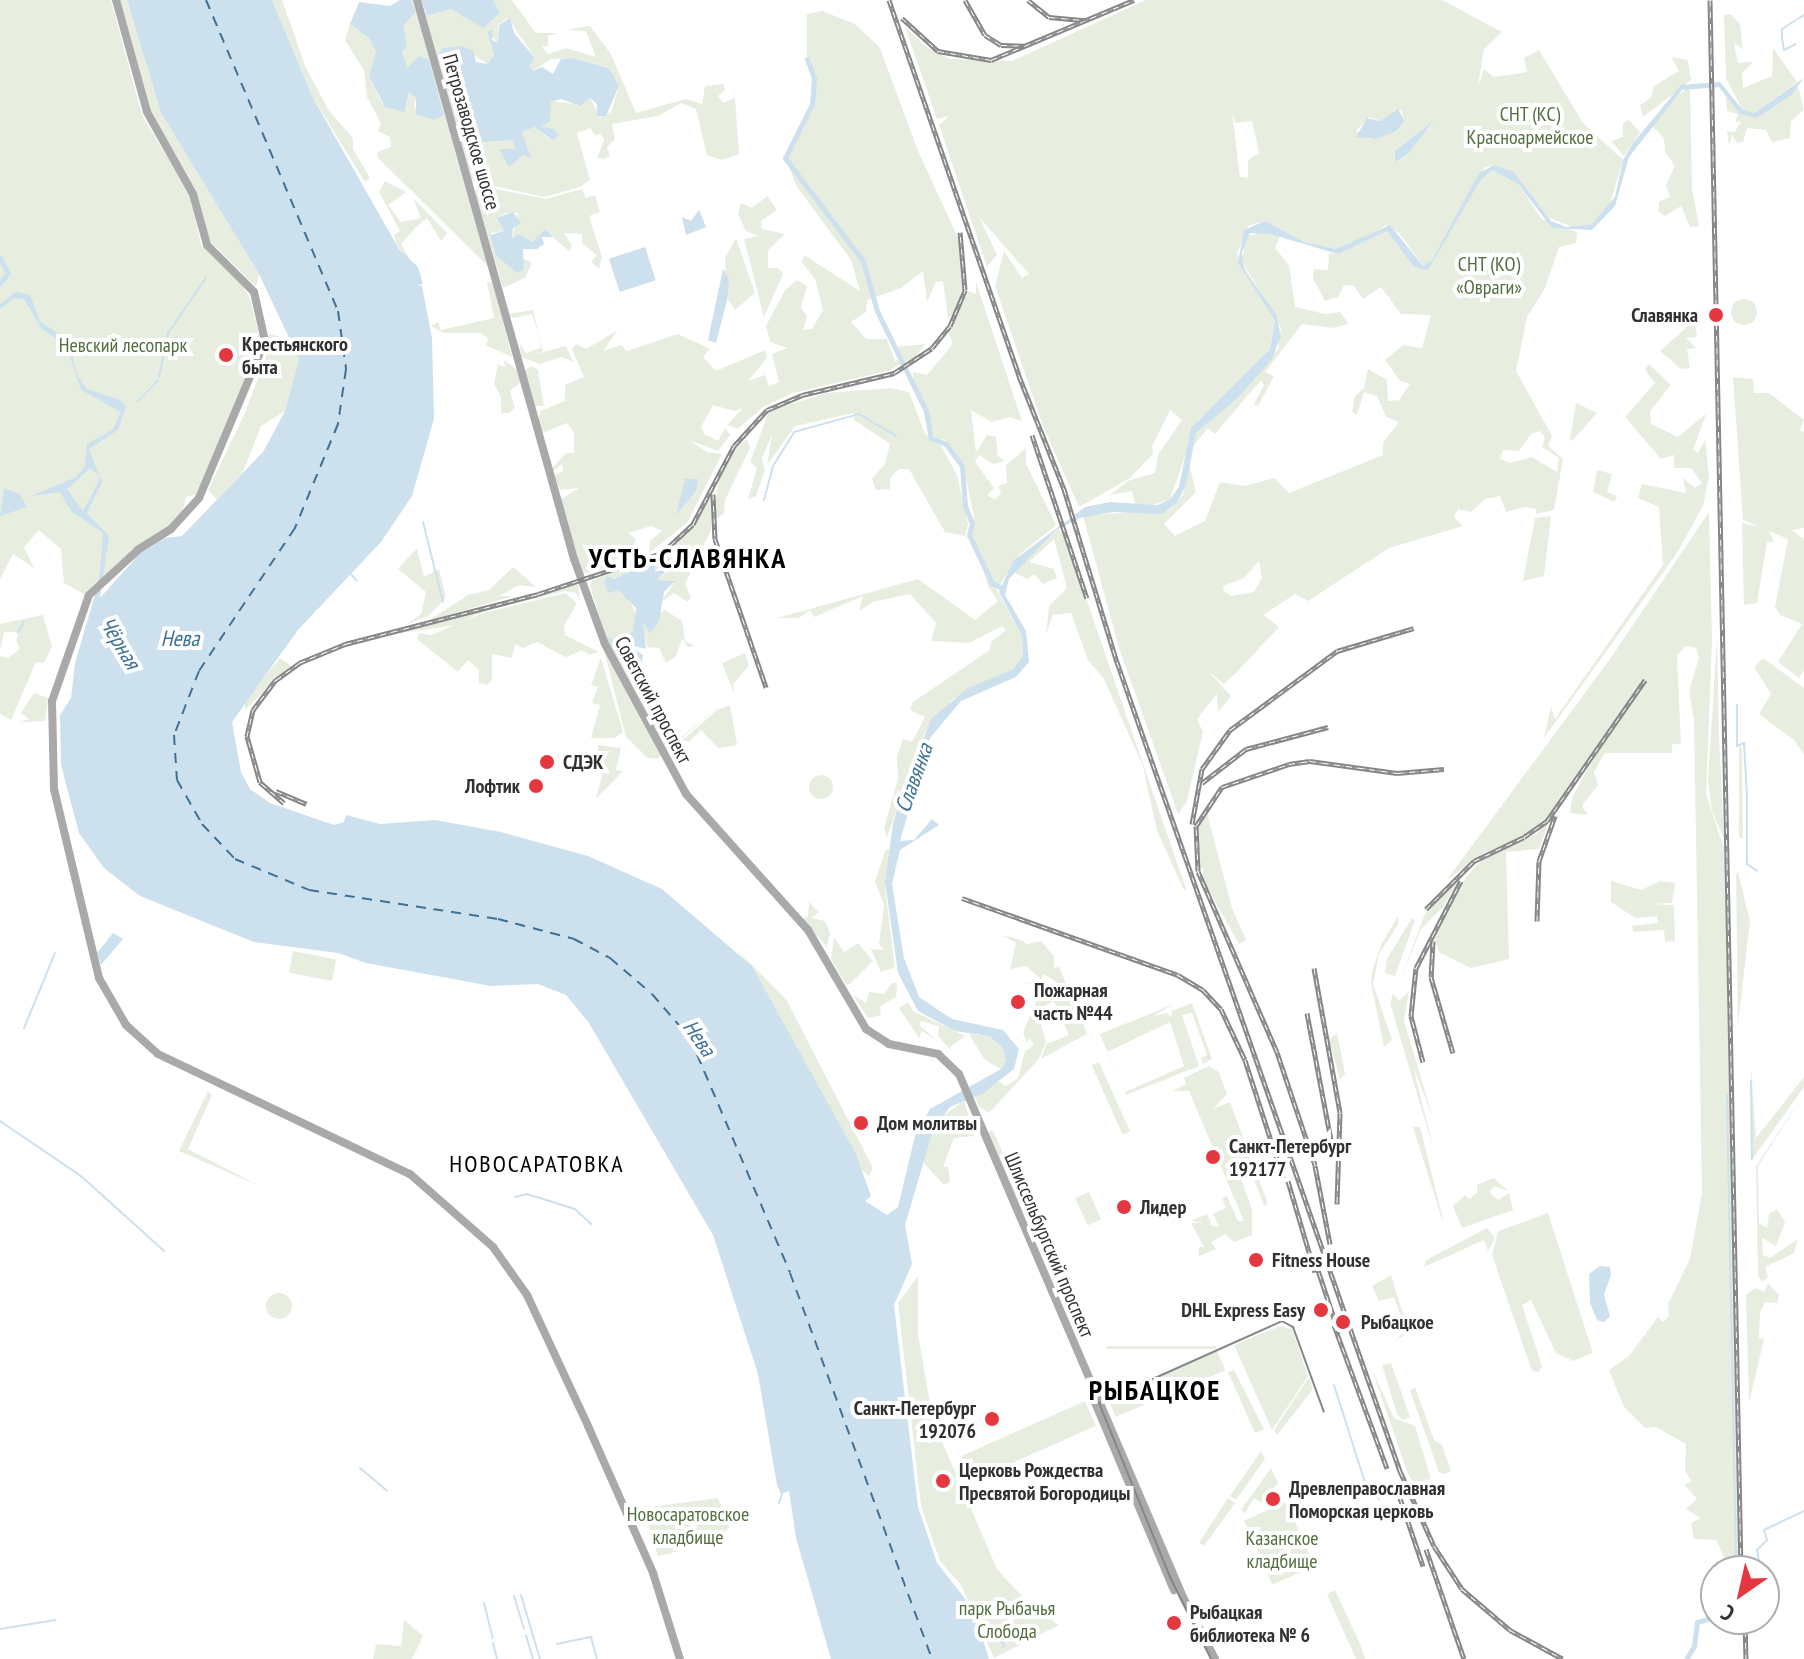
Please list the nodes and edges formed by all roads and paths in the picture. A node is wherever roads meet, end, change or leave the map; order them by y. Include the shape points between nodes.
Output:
1 (116, 0) edge
2 (417, 0) edge
3 (494, 274) joint
4 (971, 1106) junction
5 (682, 1659) edge
6 (1208, 1659) edge
7 (1215, 1659) edge

1 - 5 main road via 147,112 193,194 207,245 254,292 265,341 199,498 171,529 88,598 53,696 56,798 106,994 133,1032 164,1059 410,1174 483,1235 520,1282 536,1313 660,1593
2 - 3 main road, Петрозаводское шоссе
3 - 4 main road, Советский проспект via 586,596 670,768 710,826 808,930 866,1029 889,1044 948,1060
4 - 6 main road, Шлиссельбургский проспект via 1168,1577
4 - 7 main road, Шлиссельбургский проспект via 1180,1590

